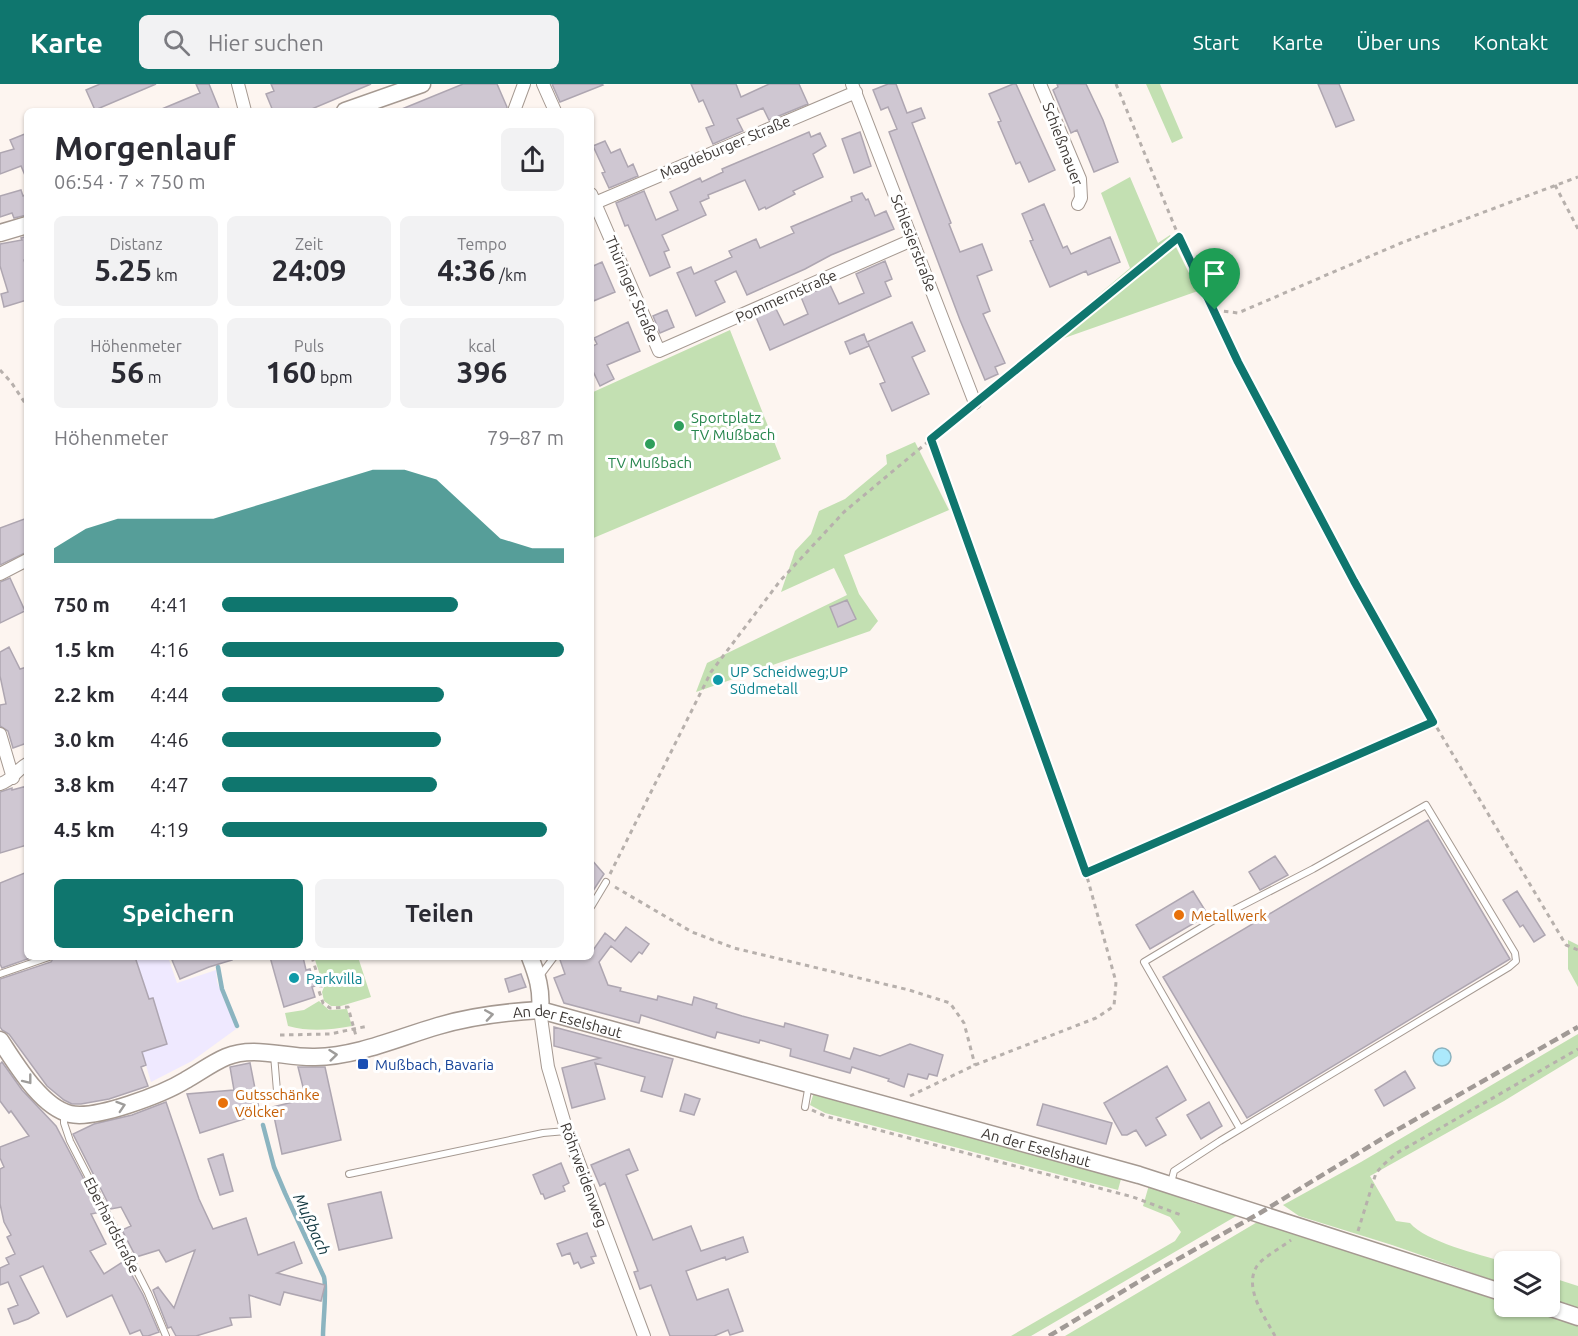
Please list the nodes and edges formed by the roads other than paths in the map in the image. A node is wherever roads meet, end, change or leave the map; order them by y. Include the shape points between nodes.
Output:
1 (238, 84) edge
2 (422, 84) edge
3 (524, 84) edge
4 (543, 84) edge
5 (1040, 84) edge
6 (854, 88) edge
7 (244, 108) edge
8 (354, 108) edge
9 (515, 108) edge
10 (554, 108) edge
11 (594, 198) edge
12 (594, 200) edge
13 (1078, 204) dead end
14 (24, 226) edge
15 (0, 233) edge
16 (912, 240) junction
17 (659, 351) joint
18 (975, 403) road end
19 (24, 562) edge
20 (0, 574) edge
21 (0, 734) edge
22 (24, 766) edge
23 (13, 778) junction
24 (0, 784) edge
25 (606, 882) road end
26 (594, 902) edge
27 (40, 960) edge
28 (531, 960) edge
29 (552, 960) edge
30 (0, 974) edge
31 (538, 977) junction
32 (540, 1010) junction
33 (0, 1040) edge
34 (274, 1054) junction
35 (809, 1084) junction
36 (277, 1091) dead end
37 (805, 1107) road end
38 (64, 1113) junction
39 (1239, 1129) junction
40 (567, 1131) junction
41 (349, 1174) dead end
42 (1170, 1184) junction
43 (1494, 1290) edge
44 (1560, 1311) edge
45 (1578, 1317) edge
46 (166, 1336) edge
47 (644, 1336) edge

1 - 7 street
2 - 8 main road
3 - 9 street
4 - 10 street
5 - 13 street, Schießmauer via 1080,179
6 - 11 street, Magdeburger Straße
6 - 16 street, Schlesierstraße
12 - 17 street, Thüringer Straße
14 - 15 main road
16 - 17 street, Pommernstraße
16 - 18 street, Schlesierstraße
19 - 20 street
21 - 23 street
22 - 23 street
23 - 24 street
25 - 26 lane
27 - 30 lane
28 - 31 main road
29 - 31 lane
31 - 32 main road
34 -> 32 main road, An der Eselshaut via 314,1057 361,1051 458,1020
32 - 35 main road, An der Eselshaut
32 - 40 street, Röhrweidenweg via 548,1067
33 -> 38 main road via 34,1088
34 - 36 lane
38 -> 34 main road, An der Eselshaut via 83,1116 157,1094 238,1053
35 - 37 lane
35 - 42 main road, An der Eselshaut
38 - 46 lane, Eberhardstraße via 70,1141
39 - 39 lane via 1144,962 1426,805 1515,953 1516,961
39 - 42 lane via 1174,1171
40 - 41 lane
40 - 47 street, Röhrweidenweg
42 - 43 main road, An der Eselshaut
44 - 45 main road

